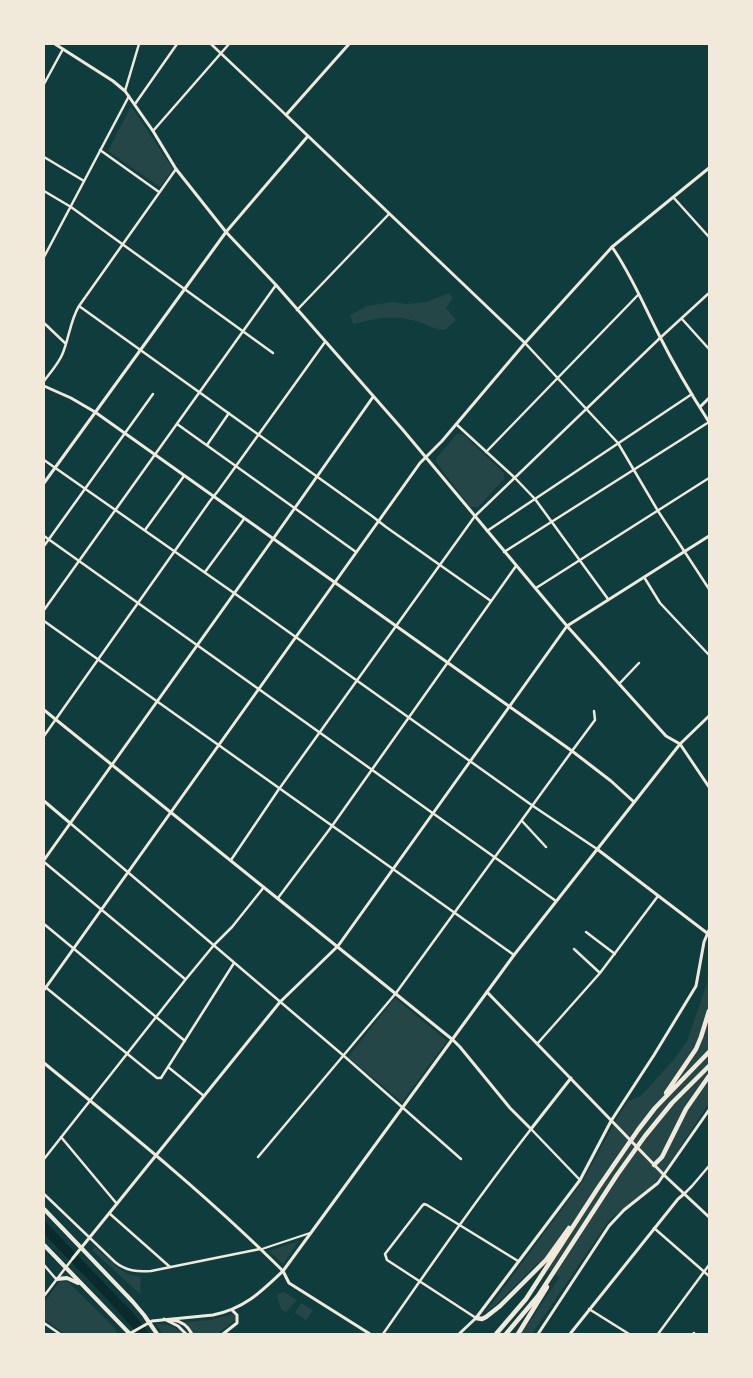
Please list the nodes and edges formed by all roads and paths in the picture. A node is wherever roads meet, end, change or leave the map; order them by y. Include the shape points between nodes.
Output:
1 (55, 44) edge
2 (139, 44) edge
3 (176, 44) edge
4 (211, 44) edge
5 (229, 44) edge
6 (348, 44) edge
7 (63, 49) junction
8 (221, 53) junction
9 (44, 84) edge
10 (125, 91) junction
11 (128, 96) junction
12 (135, 104) junction
13 (286, 115) junction
14 (153, 131) junction
15 (308, 136) junction
16 (100, 150) junction
17 (44, 157) edge
18 (709, 168) edge
19 (176, 169) junction
20 (84, 181) junction
21 (44, 191) edge
22 (159, 192) junction
23 (673, 197) junction
24 (71, 207) junction
25 (389, 214) junction
26 (226, 232) junction
27 (709, 237) edge
28 (122, 244) junction
29 (612, 247) junction
30 (44, 257) edge
31 (276, 285) junction
32 (184, 289) junction
33 (709, 293) edge
34 (638, 295) junction
35 (79, 306) junction
36 (297, 310) junction
37 (681, 318) junction
38 (44, 323) edge
39 (243, 331) junction
40 (660, 338) junction
41 (325, 342) junction
42 (65, 343) junction
43 (525, 343) junction
44 (709, 349) edge
45 (140, 350) junction
46 (273, 352) dead end
47 (557, 377) junction
48 (44, 381) edge
49 (44, 386) edge
50 (199, 392) junction
51 (153, 394) dead end
52 (692, 394) junction
53 (373, 397) junction
54 (709, 398) edge
55 (700, 407) junction
56 (586, 409) junction
57 (95, 412) junction
58 (229, 413) junction
59 (709, 422) edge
60 (177, 424) junction
61 (456, 424) junction
62 (124, 434) junction
63 (259, 435) junction
64 (618, 443) junction
65 (207, 445) junction
66 (486, 452) junction
67 (154, 456) junction
68 (426, 457) junction
69 (44, 460) edge
70 (236, 466) junction
71 (55, 467) junction
72 (633, 470) junction
73 (184, 476) junction
74 (318, 477) junction
75 (514, 478) junction
76 (709, 478) edge
77 (44, 483) edge
78 (86, 489) junction
79 (214, 497) junction
80 (535, 499) junction
81 (296, 508) junction
82 (116, 509) junction
83 (658, 511) junction
84 (475, 516) junction
85 (244, 519) junction
86 (378, 521) junction
87 (553, 522) junction
88 (145, 530) junction
89 (487, 531) junction
90 (44, 536) edge
91 (709, 536) edge
92 (273, 539) junction
93 (48, 540) junction
94 (44, 546) edge
95 (175, 552) junction
96 (356, 552) junction
97 (504, 552) junction
98 (684, 552) junction
99 (580, 560) junction
100 (79, 561) junction
101 (439, 565) junction
102 (516, 566) junction
103 (205, 572) junction
104 (644, 577) junction
105 (334, 582) junction
106 (536, 588) junction
107 (709, 589) edge
108 (234, 593) junction
109 (608, 599) junction
110 (491, 601) junction
111 (138, 603) junction
112 (44, 610) edge
113 (44, 621) edge
114 (396, 626) junction
115 (567, 626) junction
116 (295, 637) junction
117 (198, 645) junction
118 (709, 655) edge
119 (98, 660) junction
120 (448, 662) junction
121 (639, 663) dead end
122 (357, 681) junction
123 (618, 684) junction
124 (258, 689) junction
125 (157, 702) junction
126 (509, 707) junction
127 (44, 710) edge
128 (594, 711) dead end
129 (709, 716) edge
130 (408, 718) junction
131 (56, 719) junction
132 (320, 732) junction
133 (44, 736) edge
134 (680, 744) junction
135 (218, 745) junction
136 (572, 751) junction
137 (470, 762) junction
138 (112, 765) junction
139 (371, 770) junction
140 (709, 787) edge
141 (280, 789) junction
142 (44, 801) edge
143 (634, 802) junction
144 (533, 806) junction
145 (171, 812) junction
146 (433, 814) junction
147 (522, 821) junction
148 (70, 824) junction
149 (332, 826) junction
150 (546, 847) dead end
151 (597, 849) junction
152 (495, 858) junction
153 (231, 860) junction
154 (44, 861) edge
155 (393, 870) junction
156 (127, 872) junction
157 (264, 887) junction
158 (658, 896) junction
159 (278, 898) junction
160 (556, 901) junction
161 (100, 910) junction
162 (455, 913) junction
163 (44, 924) edge
164 (708, 931) edge
165 (586, 932) dead end
166 (214, 946) junction
167 (338, 946) junction
168 (574, 948) dead end
169 (73, 949) junction
170 (615, 954) junction
171 (514, 955) junction
172 (234, 963) junction
173 (600, 973) junction
174 (186, 979) junction
175 (44, 988) edge
176 (487, 992) junction
177 (396, 994) junction
178 (280, 1002) junction
179 (709, 1012) edge
180 (156, 1017) junction
181 (453, 1040) junction
182 (185, 1041) junction
183 (537, 1044) junction
184 (709, 1052) edge
185 (127, 1054) junction
186 (344, 1056) junction
187 (44, 1063) edge
188 (709, 1066) edge
189 (168, 1067) junction
190 (709, 1076) edge
191 (571, 1078) junction
192 (204, 1096) junction
193 (90, 1101) junction
194 (403, 1107) junction
195 (655, 1108) junction
196 (709, 1110) edge
197 (611, 1121) junction
198 (530, 1129) junction
199 (61, 1137) junction
200 (157, 1155) junction
201 (258, 1157) dead end
202 (44, 1159) edge
203 (461, 1159) dead end
204 (654, 1165) junction
205 (709, 1166) edge
206 (664, 1175) junction
207 (580, 1180) junction
208 (598, 1188) junction
209 (44, 1194) edge
210 (684, 1194) junction
211 (117, 1204) junction
212 (44, 1209) edge
213 (109, 1213) junction
214 (709, 1217) edge
215 (459, 1224) junction
216 (654, 1228) junction
217 (312, 1232) junction
218 (90, 1238) junction
219 (44, 1245) edge
220 (81, 1248) junction
221 (262, 1249) junction
222 (73, 1258) joint
223 (562, 1260) junction
224 (519, 1262) junction
225 (44, 1265) edge
226 (709, 1265) edge
227 (170, 1267) junction
228 (66, 1268) junction
229 (283, 1270) junction
230 (704, 1272) junction
231 (709, 1276) edge
232 (57, 1279) junction
233 (420, 1281) junction
234 (82, 1285) junction
235 (44, 1296) edge
236 (589, 1309) junction
237 (232, 1310) junction
238 (476, 1318) junction
239 (164, 1319) junction
240 (150, 1322) junction
241 (44, 1323) edge
242 (60, 1334) edge
243 (129, 1334) edge
244 (158, 1334) edge
245 (186, 1334) edge
246 (192, 1334) edge
247 (223, 1334) edge
248 (370, 1334) edge
249 (384, 1334) edge
250 (459, 1334) edge
251 (496, 1334) edge
252 (506, 1334) edge
253 (518, 1334) edge
254 (538, 1334) edge
255 (570, 1334) edge
256 (629, 1334) edge
257 (658, 1334) edge

1 - 7 street
2 - 10 street
3 - 12 street
4 - 8 street
5 - 8 street
6 - 13 street
7 - 9 street
7 - 10 street
8 - 13 street
8 - 14 street
10 - 11 street
11 - 12 street
11 - 16 street
12 - 14 street
13 - 15 street
14 - 19 street
15 - 25 street
15 - 26 street
16 - 20 street
16 - 22 street
17 - 20 street
18 - 23 street
19 - 22 street
19 - 26 street
20 - 24 street
21 - 24 street
22 - 28 street
23 - 27 street
23 - 29 street
24 - 28 street
24 - 30 street
25 - 36 street
25 - 43 street
26 - 31 street
26 - 32 street
28 - 32 street
28 - 35 street
29 - 34 street
29 - 43 street
31 - 36 street
31 - 39 street
32 - 39 street
32 - 45 street
33 - 37 street
34 - 40 street
34 - 47 street
35 - 42 street
35 - 45 street
36 - 41 street
37 - 40 street
37 - 44 street
38 - 42 street
39 - 46 street
39 - 50 street
40 - 52 street
40 - 56 street
41 - 53 street
41 - 63 street
42 - 48 street via 60,359
43 - 47 street
43 - 61 street
45 - 50 street
45 - 57 street
47 - 56 street
47 - 66 street
49 - 57 street
50 - 58 street
50 - 60 street
51 - 62 street
52 - 55 street
52 - 64 street
53 - 68 street
53 - 74 street
54 - 55 street
55 - 59 street
56 - 64 street
56 - 75 street
57 - 62 street
57 - 71 street
58 - 63 street
58 - 65 street
59 - 72 street
60 - 65 street
60 - 67 street
61 - 66 street
61 - 68 street
62 - 67 street
62 - 78 street
63 - 70 street
63 - 74 street
64 - 72 street
64 - 80 street
65 - 70 street
66 - 75 street
67 - 73 street
67 - 82 street
68 - 84 street
68 - 86 street
69 - 71 street
70 - 79 street
70 - 81 street
71 - 77 street
71 - 78 street
72 - 83 street
72 - 87 street
73 - 79 street
73 - 88 street
74 - 81 street
74 - 86 street
75 - 80 street
75 - 84 street
76 - 83 street
78 - 82 street
78 - 93 street
79 - 85 street
79 - 95 street
80 - 87 street
80 - 89 street
81 - 92 street
81 - 96 street
82 - 88 street
82 - 100 street
83 - 98 street
83 - 99 street
84 - 89 street
84 - 101 street
85 - 92 street
85 - 103 street
86 - 96 street
86 - 101 street
87 - 97 street
87 - 99 street
88 - 95 street
89 - 97 street
90 - 93 street
91 - 98 street
92 - 105 street
92 - 108 street
93 - 94 street
93 - 100 street
95 - 103 street
95 - 111 street
96 - 105 street
97 - 102 street
98 - 104 street
98 - 107 street
99 - 106 street
99 - 109 street
100 - 111 street
100 - 112 street
101 - 110 street
101 - 114 street
102 - 106 street
102 - 110 street
103 - 108 street
104 - 109 street
104 - 118 street via 660,603
105 - 114 street
105 - 116 street
106 - 115 street
108 - 116 street
108 - 117 street
109 - 115 street
110 - 120 street
111 - 117 street
111 - 119 street
113 - 119 street
114 - 120 street
114 - 122 street
115 - 123 street
115 - 126 street
116 - 122 street
116 - 124 street
117 - 124 street
117 - 125 street
119 - 125 street
119 - 131 street
120 - 126 street
120 - 130 street
121 - 123 street
122 - 130 street
122 - 132 street
123 - 134 street via 666,736
124 - 132 street
124 - 135 street
125 - 135 street
125 - 138 street
126 - 136 street
126 - 137 street
127 - 131 street
128 - 136 street via 595,720
129 - 134 street
130 - 137 street
130 - 139 street
131 - 133 street
131 - 138 street
132 - 139 street
132 - 141 street
134 - 140 street
134 - 143 street
135 - 141 street
135 - 145 street
136 - 143 street
136 - 144 street
137 - 144 street
137 - 146 street
138 - 145 street
138 - 148 street
139 - 146 street
139 - 149 street
141 - 149 street
141 - 153 street
142 - 148 street
143 - 151 street
144 - 147 street
144 - 151 street
145 - 153 street
145 - 156 street
146 - 152 street
146 - 155 street
147 - 150 street
147 - 152 street
148 - 154 street
148 - 156 street
149 - 155 street
149 - 159 street
151 - 158 street
151 - 160 street
152 - 160 street
152 - 162 street
153 - 157 street
154 - 161 street
155 - 162 street
155 - 167 street
156 - 161 street
156 - 166 street
157 - 159 street
157 - 166 street
158 - 164 street
158 - 170 street
159 - 167 street
160 - 171 street
161 - 169 street
161 - 174 street
162 - 171 street
162 - 177 street
163 - 169 street
164 - 197 street via 696,986
165 - 170 street
166 - 172 street
166 - 174 street
167 - 177 street
167 - 178 street
168 - 173 street
169 - 175 street
169 - 180 street
170 - 173 street
171 - 176 street
172 - 178 street
172 - 182 street
173 - 183 street
174 - 180 street
175 - 185 street
176 - 181 street
176 - 183 street
177 - 181 street
177 - 186 street
178 - 186 street
178 - 192 street
179 - 195 highway via 696,1049
180 - 182 street
180 - 185 street
181 - 194 street
181 - 198 street
182 - 189 street
183 - 191 street
184 - 195 highway
185 - 189 street via 159,1079
185 - 193 street
186 - 194 street
186 - 201 street
187 - 193 street
188 - 223 highway via 645,1136
189 - 192 street
190 - 204 highway via 686,1109 662,1157
191 - 197 street
191 - 198 street
192 - 200 street
193 - 199 street
193 - 200 street
194 - 203 street
194 - 217 street
195 - 208 highway
196 - 206 street
197 - 204 street
197 - 207 street
198 - 207 street
198 - 215 street
199 - 202 street
199 - 211 street
200 - 211 street
200 - 221 street
204 - 206 street
205 - 210 street
206 - 210 street
206 - 254 street via 609,1226
207 - 224 street
208 - 238 highway via 546,1260 491,1314 482,1319
208 - 251 highway via 529,1294
209 - 218 street
210 - 214 street
210 - 216 street
211 - 213 street
212 - 220 highway
213 - 218 street
213 - 227 street
215 - 224 street
215 - 233 street
215 - 233 street via 424,1204 385,1254 387,1260
216 - 230 street
216 - 236 street
217 - 221 street
217 - 229 street
218 - 220 street
218 - 227 street via 128,1270
219 - 228 highway
220 - 222 street
220 - 240 highway
221 - 227 street
221 - 229 street
222 - 228 street
223 - 252 highway via 538,1296
223 - 253 highway
224 - 238 street
225 - 232 street
226 - 230 street
228 - 232 street
228 - 234 highway
229 - 237 street via 264,1290
229 - 248 street via 289,1283
230 - 231 street
230 - 257 street
232 - 234 highway via 68,1278
232 - 235 street
233 - 238 street
233 - 249 street
234 - 243 highway
236 - 255 street
236 - 256 street
237 - 239 street
237 - 247 street via 237,1315 237,1323
238 - 250 street
239 - 240 street
239 - 245 street
239 - 246 street via 176,1320
240 - 243 street
240 - 244 highway
241 - 242 street

